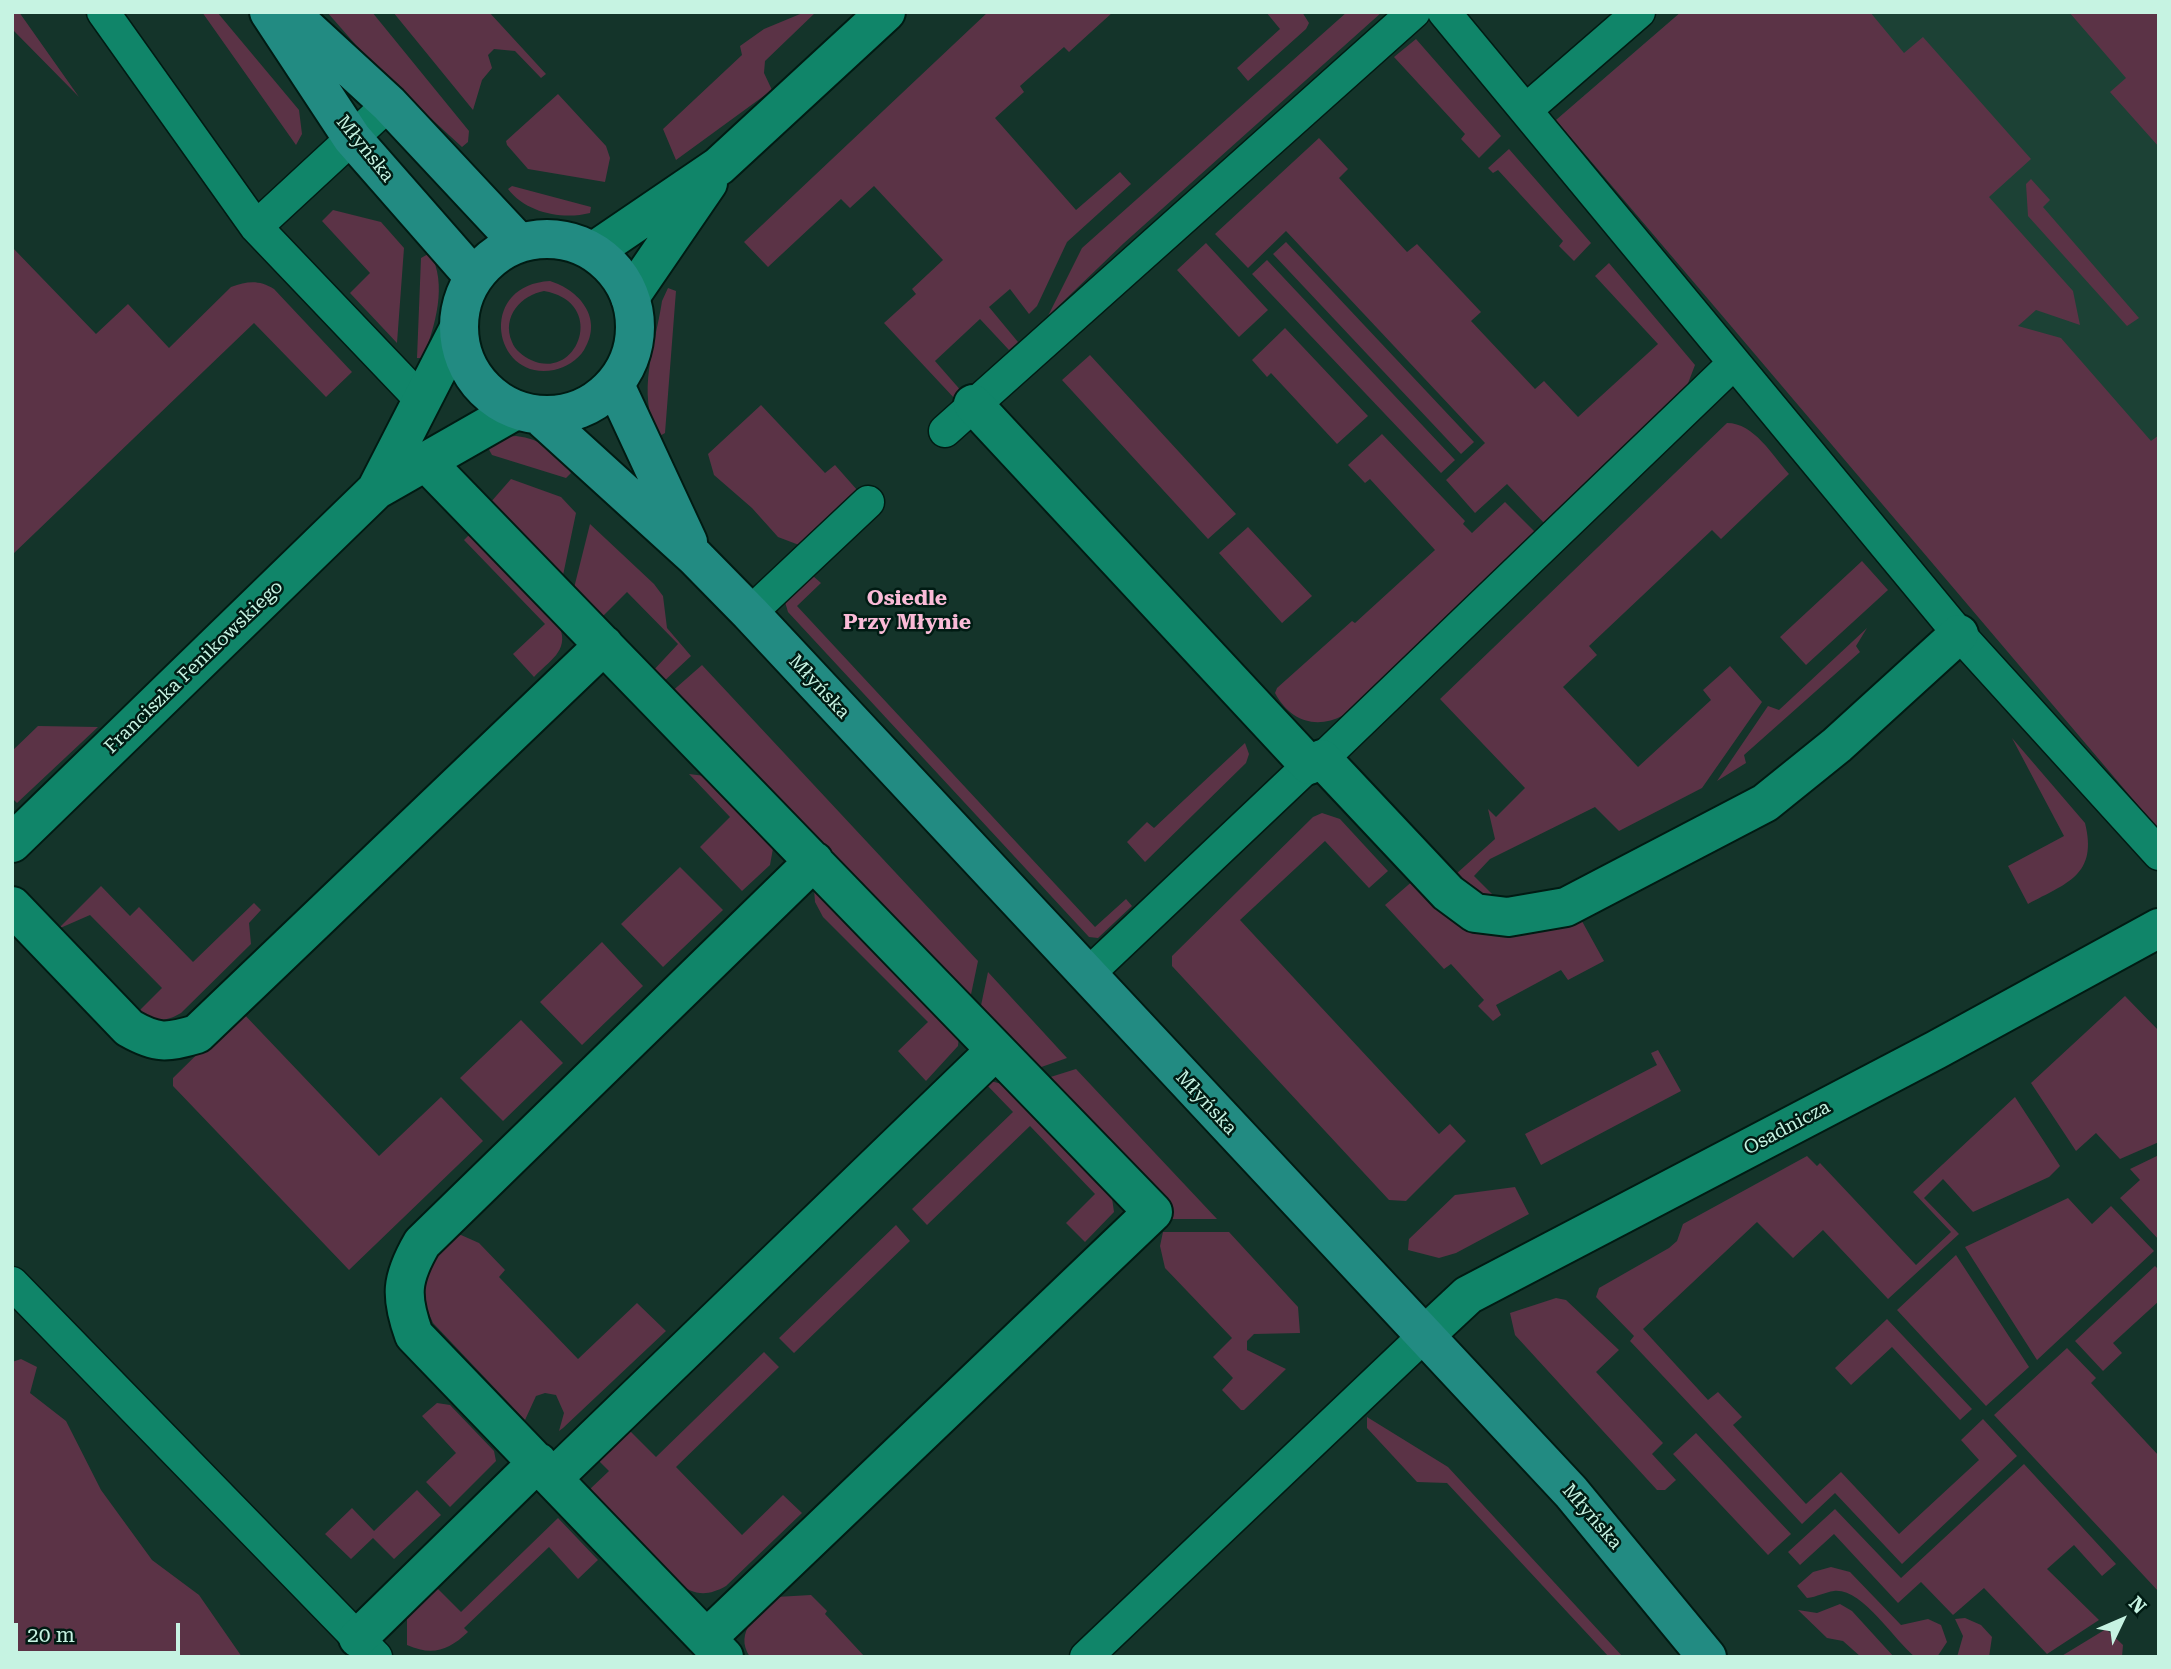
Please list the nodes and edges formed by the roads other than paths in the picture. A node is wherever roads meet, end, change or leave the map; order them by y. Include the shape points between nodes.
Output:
1 (103, 12) edge
2 (269, 12) edge
3 (289, 12) edge
4 (886, 12) edge
5 (1413, 12) edge
6 (1444, 12) edge
7 (1639, 12) edge
8 (389, 104) junction
9 (1526, 110) junction
10 (352, 138) junction
11 (719, 166) junction
12 (256, 227) junction
13 (518, 242) junction
14 (594, 251) junction
15 (473, 276) junction
16 (630, 297) junction
17 (457, 332) junction
18 (1733, 364) junction
19 (615, 385) junction
20 (422, 401) junction
21 (973, 404) junction
22 (528, 413) junction
23 (944, 431) dead end
24 (426, 462) junction
25 (376, 491) junction
26 (868, 502) dead end
27 (695, 557) junction
28 (750, 613) junction
29 (1959, 634) junction
30 (604, 645) junction
31 (1315, 762) junction
32 (12, 843) edge
33 (2159, 854) edge
34 (814, 861) junction
35 (12, 906) edge
36 (2159, 928) edge
37 (1087, 975) junction
38 (996, 1050) junction
39 (12, 1283) edge
40 (1423, 1337) junction
41 (546, 1470) junction
42 (367, 1648) edge
43 (715, 1648) edge
44 (1086, 1657) edge
45 (1707, 1657) edge

1 - 12 lane
2 - 10 street, Młyńska
3 - 8 street
4 - 11 street
5 - 21 lane
6 - 9 lane
7 - 9 lane
8 - 10 lane
8 - 13 street
9 - 18 lane
10 - 12 lane
10 - 15 street, Młyńska
11 - 14 street
11 - 16 street
12 - 20 lane
13 - 14 street via 557,239
13 - 15 street via 493,256
14 - 16 street via 616,271
15 - 17 street via 460,302
16 - 19 street via 636,320 634,343
17 - 20 street, Franciszka Fenikowskiego
17 - 22 street via 463,359 477,382
18 - 29 lane
18 - 31 lane
19 - 22 street via 592,404 568,415
19 - 27 street, Młyńska
20 - 25 street, Franciszka Fenikowskiego
21 - 23 lane
21 - 31 street
22 - 24 street, Franciszka Fenikowskiego
22 - 27 street, Młyńska
24 - 25 street, Franciszka Fenikowskiego
24 - 30 street
25 - 32 street, Franciszka Fenikowskiego
26 - 28 lane
27 - 28 street, Młyńska
28 - 37 street, Młyńska
29 - 31 street via 1837,745 1765,803 1566,907 1508,916 1475,913 1448,893
29 - 33 lane
30 - 34 street
30 - 35 street via 197,1034 173,1042 152,1041 129,1028
31 - 37 lane
34 - 38 street
34 - 41 street via 422,1243 406,1271 403,1306 414,1335
36 - 40 street, Osadnicza via 1468,1295
37 - 40 street, Młyńska
38 - 41 street
38 - 43 street via 1153,1212
39 - 42 lane
40 - 44 lane
40 - 45 street, Młyńska via 1592,1516
41 - 42 street
41 - 43 street

